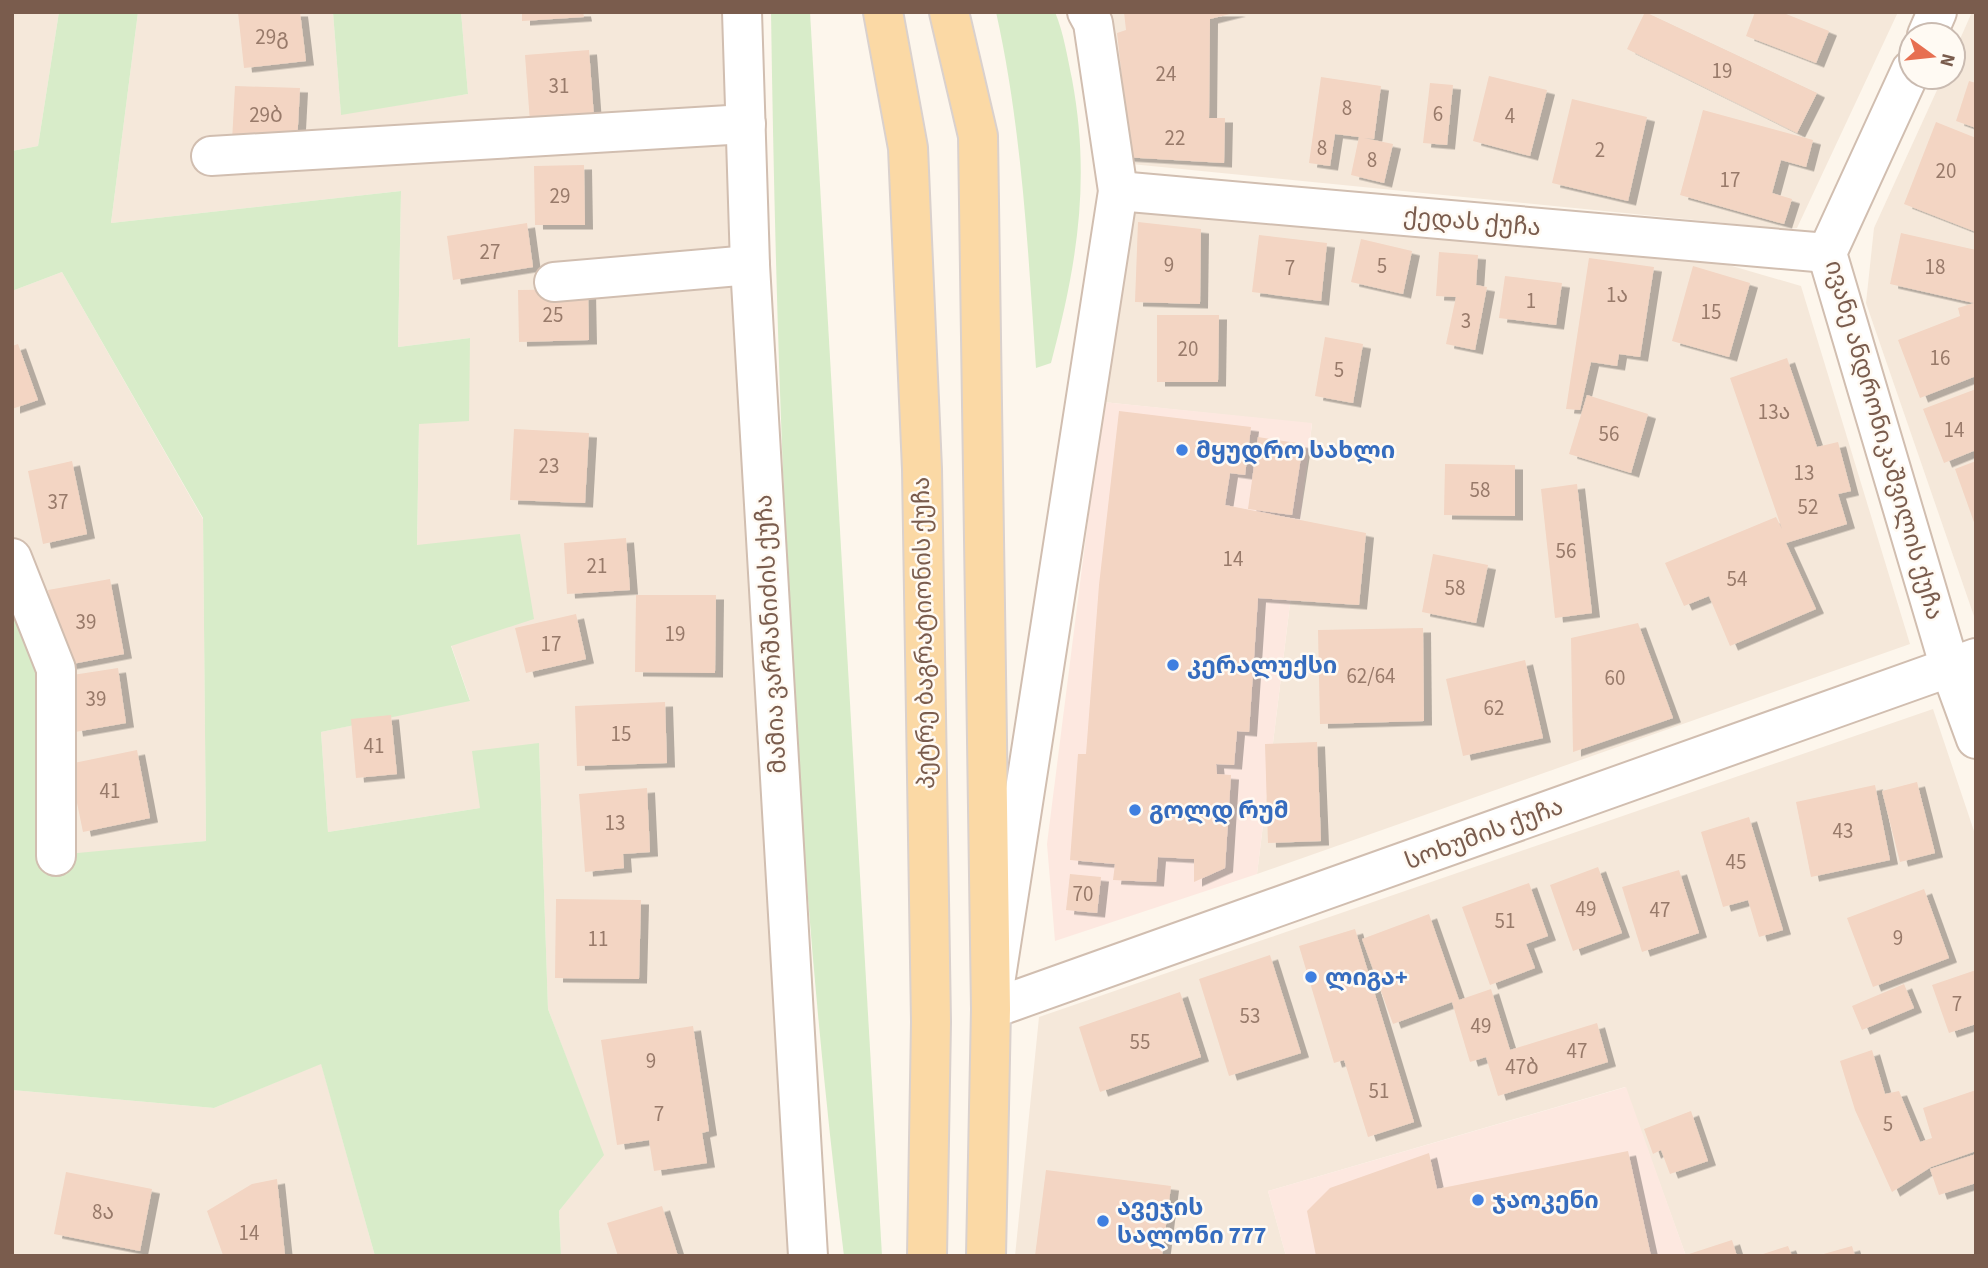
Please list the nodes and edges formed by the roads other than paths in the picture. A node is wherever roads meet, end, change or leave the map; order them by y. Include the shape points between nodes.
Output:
1 (742, 12) edge
2 (883, 12) edge
3 (949, 12) edge
4 (1087, 12) edge
5 (1901, 91) edge
6 (746, 124) junction
7 (211, 156) dead end
8 (1118, 191) junction
9 (1827, 253) junction
10 (750, 265) junction
11 (554, 282) dead end
12 (12, 558) edge
13 (1963, 663) edge
14 (1976, 739) edge
15 (56, 856) dead end
16 (991, 1009) junction
17 (808, 1256) edge
18 (928, 1256) edge
19 (986, 1256) edge

1 - 6 street, მამია ვარშანიძის ქუჩა
2 - 18 main road, პეტრე ბაგრატიონის ქუჩა via 908,148 922,469 932,1021
3 - 16 main road via 978,136
4 - 8 street via 1093,23
5 - 9 street, ივანე ანდრონიკაშვილის ქუჩა
6 - 7 street
6 - 10 street, მამია ვარშანიძის ქუჩა
8 - 9 street, ქედას ქუჩა
8 - 16 street
9 - 13 street, ივანე ანდრონიკაშვილის ქუჩა
10 - 11 street
10 - 17 street, მამია ვარშანიძის ქუჩა
12 - 15 street via 56,669
13 - 14 street, ივანე ანდრონიკაშვილის ქუჩა
13 - 16 street, სოხუმის ქუჩა
16 - 19 main road

